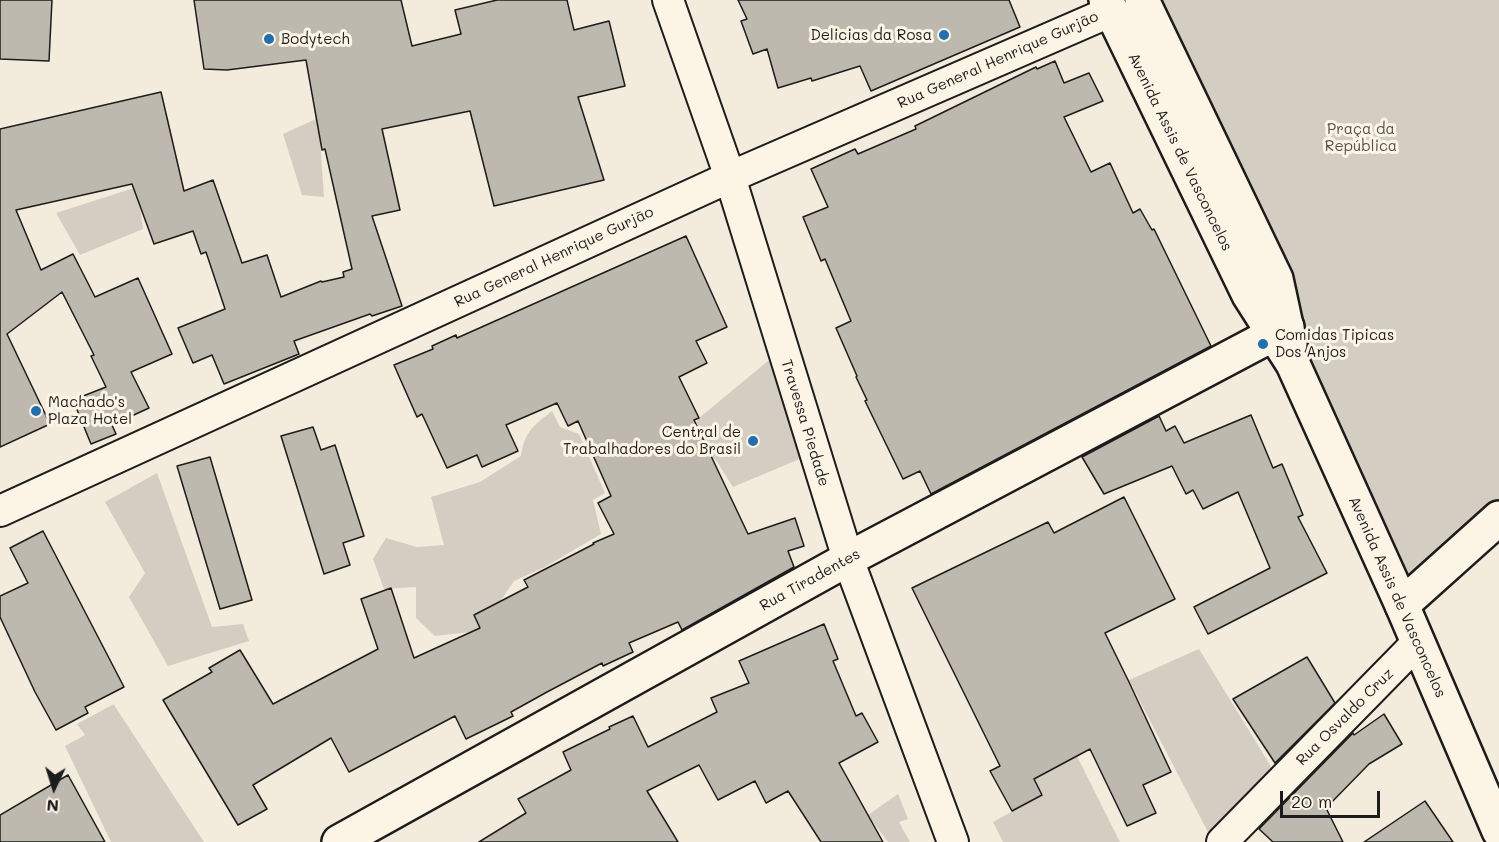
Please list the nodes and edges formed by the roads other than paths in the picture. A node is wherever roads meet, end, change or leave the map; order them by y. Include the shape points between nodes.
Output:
1 (668, 0) edge
2 (1142, 0) edge
3 (1109, 5) edge
4 (730, 177) junction
5 (1281, 331) junction
6 (0, 511) edge
7 (1499, 518) edge
8 (848, 559) junction
9 (1402, 605) junction
10 (1417, 643) junction
11 (1499, 831) edge
12 (339, 842) edge
13 (953, 842) edge
14 (1222, 842) edge

1 - 4 street, Travessa Piedade
2 - 5 main road, Avenida Assis de Vasconcelos via 1276,279
3 - 4 street, Rua General Henrique Gurjão
3 - 5 main road, Avenida Assis de Vasconcelos via 1250,295
4 - 6 street, Rua General Henrique Gurjão
4 - 8 street, Travessa Piedade
5 - 8 main road, Rua Tiradentes
5 - 9 main road, Avenida Assis de Vasconcelos
7 - 9 main road
8 - 12 main road, Rua Tiradentes
8 - 13 street, Travessa Piedade
9 - 10 main road, Avenida Assis de Vasconcelos
10 - 11 main road, Avenida Assis de Vasconcelos
10 - 14 street, Rua Osvaldo Cruz

